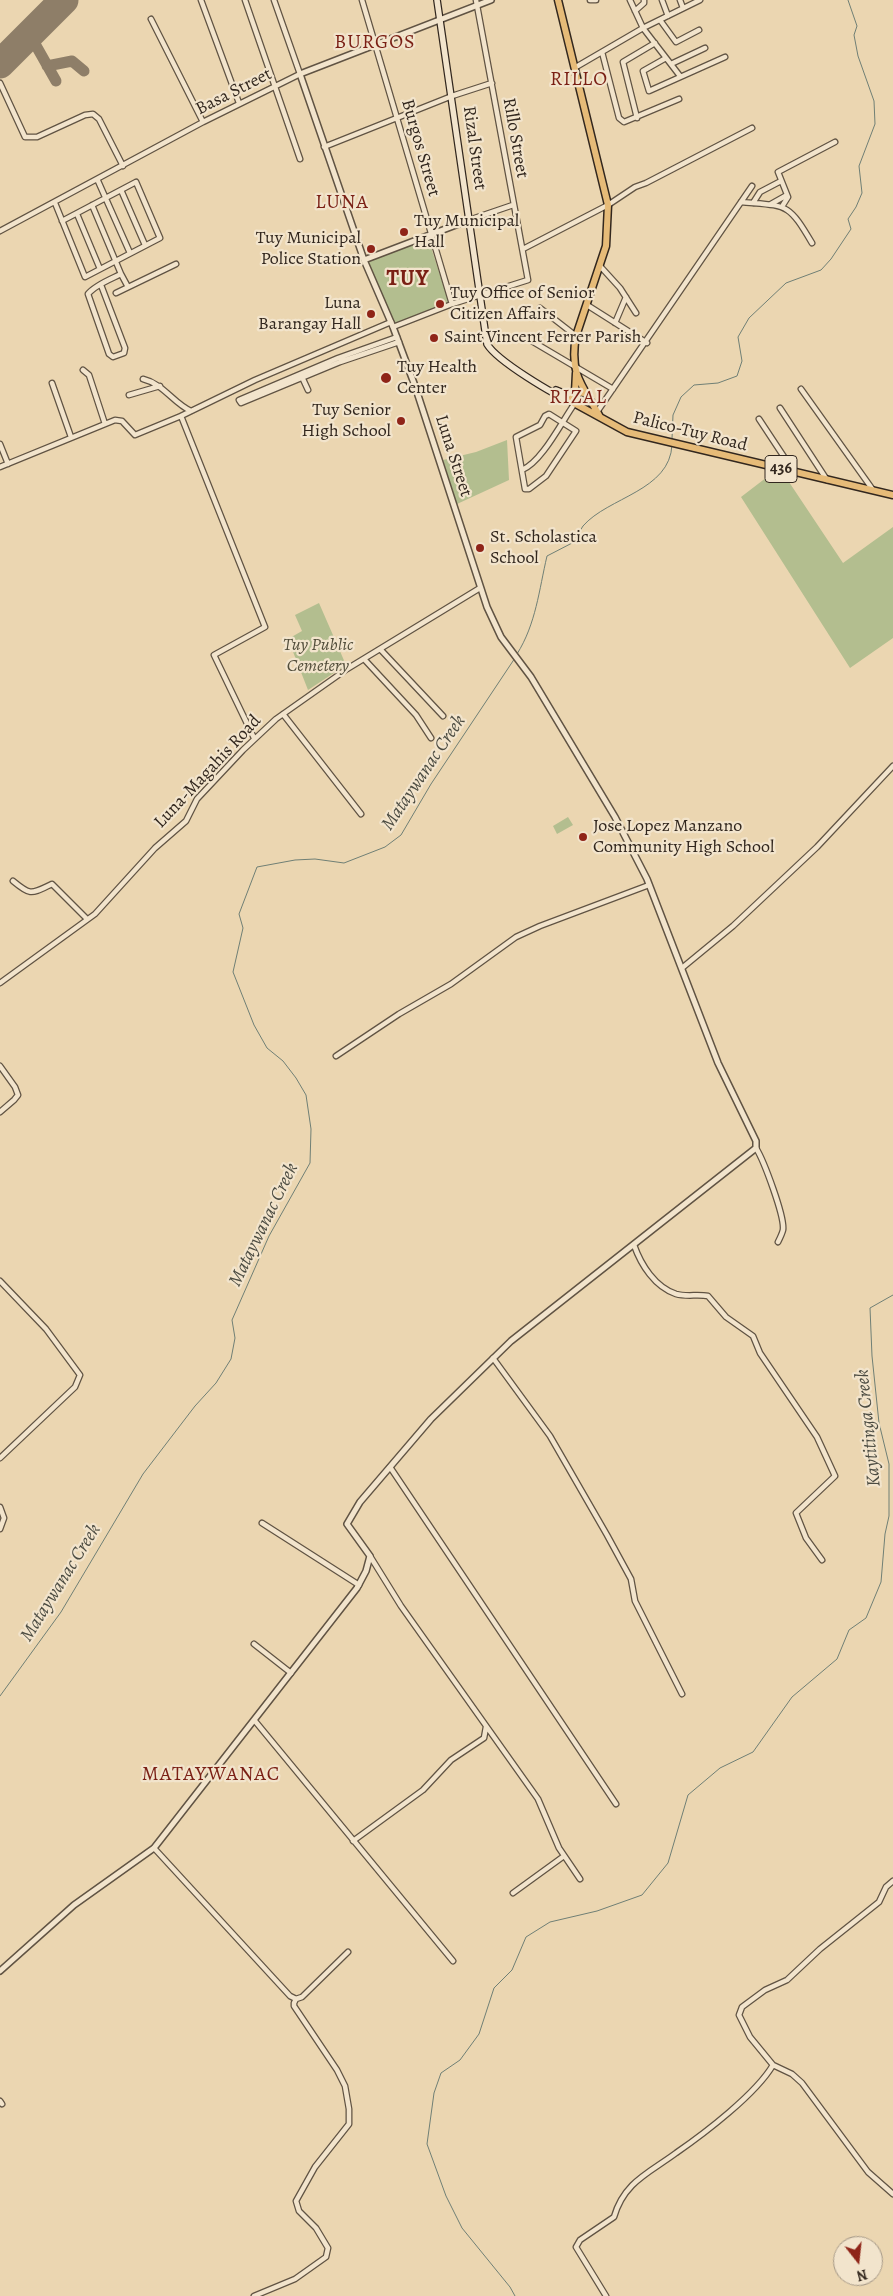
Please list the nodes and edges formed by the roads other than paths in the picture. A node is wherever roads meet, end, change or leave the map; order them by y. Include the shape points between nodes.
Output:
1 (201, 0) edge
2 (244, 0) edge
3 (274, 0) edge
4 (362, 0) edge
5 (437, 0) edge
6 (491, 0) edge
7 (558, 0) edge
8 (590, 0) edge
9 (596, 0) edge
10 (630, 0) edge
11 (644, 0) edge
12 (662, 0) edge
13 (680, 0) edge
14 (698, 0) edge
15 (477, 3) edge
16 (683, 8) junction
17 (636, 11) junction
18 (668, 16) junction
19 (151, 19) dead end
20 (440, 20) junction
21 (660, 20) junction
22 (643, 28) junction
23 (699, 30) dead end
24 (376, 43) junction
25 (655, 44) junction
26 (705, 48) dead end
27 (602, 52) junction
28 (724, 57) dead end
29 (666, 58) junction
30 (671, 64) junction
31 (576, 66) junction
32 (300, 74) junction
33 (680, 76) junction
34 (0, 83) edge
35 (492, 83) junction
36 (275, 86) junction
37 (452, 96) junction
38 (679, 99) dead end
39 (239, 103) junction
40 (397, 118) junction
41 (637, 118) junction
42 (203, 122) junction
43 (752, 128) dead end
44 (835, 142) dead end
45 (324, 147) junction
46 (300, 159) dead end
47 (123, 166) junction
48 (98, 180) junction
49 (781, 181) junction
50 (752, 186) dead end
51 (122, 190) junction
52 (787, 195) junction
53 (107, 197) junction
54 (741, 202) junction
55 (55, 203) junction
56 (753, 203) junction
57 (770, 204) junction
58 (92, 205) junction
59 (513, 205) junction
60 (608, 205) junction
61 (783, 205) junction
62 (77, 214) junction
63 (469, 220) junction
64 (62, 221) junction
65 (0, 231) edge
66 (430, 234) junction
67 (812, 243) dead end
68 (145, 245) junction
69 (522, 250) junction
70 (130, 253) junction
71 (364, 260) junction
72 (115, 261) junction
73 (176, 264) dead end
74 (600, 266) junction
75 (100, 269) junction
76 (121, 274) junction
77 (101, 285) junction
78 (128, 286) junction
79 (116, 292) dead end
80 (479, 295) junction
81 (626, 297) junction
82 (452, 304) junction
83 (586, 306) junction
84 (540, 308) dead end
85 (636, 312) dead end
86 (615, 323) junction
87 (392, 324) junction
88 (576, 336) junction
89 (398, 340) junction
90 (530, 340) dead end
91 (646, 343) junction
92 (574, 365) junction
93 (82, 370) dead end
94 (523, 372) junction
95 (576, 373) junction
96 (302, 376) junction
97 (143, 378) dead end
98 (52, 383) dead end
99 (160, 386) junction
100 (613, 389) junction
101 (801, 389) dead end
102 (308, 390) dead end
103 (574, 393) junction
104 (584, 394) junction
105 (129, 395) dead end
106 (575, 403) junction
107 (780, 408) dead end
108 (192, 411) junction
109 (598, 415) junction
110 (181, 416) junction
111 (760, 419) dead end
112 (562, 422) junction
113 (105, 424) junction
114 (71, 437) junction
115 (0, 444) edge
116 (8, 464) junction
117 (0, 467) edge
118 (522, 470) junction
119 (794, 473) junction
120 (828, 480) junction
121 (873, 491) junction
122 (893, 496) edge
123 (480, 588) junction
124 (381, 650) junction
125 (364, 659) junction
126 (283, 714) junction
127 (443, 716) dead end
128 (254, 738) junction
129 (431, 738) dead end
130 (893, 766) edge
131 (361, 814) dead end
132 (13, 881) dead end
133 (649, 885) junction
134 (87, 919) junction
135 (682, 968) junction
136 (0, 983) edge
137 (336, 1056) dead end
138 (0, 1066) edge
139 (0, 1112) edge
140 (756, 1148) junction
141 (778, 1242) dead end
142 (634, 1245) junction
143 (0, 1281) edge
144 (493, 1358) junction
145 (0, 1458) edge
146 (390, 1467) junction
147 (0, 1507) edge
148 (262, 1523) dead end
149 (0, 1529) edge
150 (370, 1556) junction
151 (822, 1560) dead end
152 (359, 1585) junction
153 (254, 1644) dead end
154 (291, 1674) junction
155 (682, 1694) dead end
156 (255, 1721) junction
157 (486, 1727) junction
158 (616, 1804) dead end
159 (354, 1841) junction
160 (154, 1848) junction
161 (564, 1856) junction
162 (580, 1878) dead end
163 (893, 1881) edge
164 (513, 1893) dead end
165 (348, 1952) dead end
166 (453, 1961) dead end
167 (0, 1971) edge
168 (296, 1999) junction
169 (773, 2065) junction
170 (893, 2194) edge
171 (254, 2296) edge
172 (606, 2296) edge

1 - 39 street
2 - 36 street
3 - 32 street
4 - 24 street, Burgos Street
5 - 20 main road, Rizal Street / 436
6 - 15 street, Basa Street
7 - 31 main road
8 - 9 street
10 - 17 street
11 - 17 street
12 - 18 street
13 - 16 street
14 - 16 street
15 - 20 street, Basa Street
15 - 35 street, Rillo Street
16 - 18 street
17 - 22 street
18 - 21 street
19 - 42 street
20 - 24 street, Basa Street
20 - 37 main road, Rizal Street / 436
21 - 22 street
21 - 23 street via 676,42
22 - 25 street
22 - 27 street
24 - 32 street, Basa Street
24 - 40 street, Burgos Street
25 - 29 street
25 - 41 street via 623,62
26 - 30 street
27 - 31 street
27 - 41 street via 619,118 624,122
28 - 33 street
29 - 30 street
29 - 33 street via 643,71 649,91
30 - 33 street
31 - 60 main road
32 - 36 street, Basa Street
32 - 45 street, Luna Street
34 - 47 street via 25,137 37,137 93,114 99,119
35 - 37 street
35 - 59 street, Rillo Street
36 - 39 street, Basa Street
36 - 46 street
37 - 40 street
37 - 63 main road, Rizal Street / 436
38 - 41 street
39 - 42 street, Basa Street
40 - 45 street
40 - 66 street, Burgos Street
42 - 47 street, Basa Street
43 - 60 street via 635,187
44 - 49 street via 778,172
45 - 71 street, Luna Street
47 - 48 street, Basa Street
48 - 53 street
48 - 55 street, Basa Street
49 - 52 street
49 - 56 street via 760,192
50 - 54 street
51 - 53 street
51 - 68 street
51 - 68 street via 136,182 160,238
52 - 57 street
52 - 61 street
53 - 58 street
53 - 70 street
54 - 56 street
54 - 91 street
55 - 64 street
55 - 65 street, Basa Street
56 - 57 street
57 - 61 street
58 - 62 street
58 - 72 street
59 - 63 street
59 - 69 street, Rillo Street
60 - 69 street
60 - 74 main road via 606,246
61 - 67 street
62 - 64 street
62 - 75 street
63 - 66 street
63 - 80 main road, Rizal Street / 436
64 - 75 street via 85,277
66 - 71 street
66 - 82 street, Burgos Street
68 - 70 street
69 - 80 street, Rillo Street via 528,280
70 - 72 street
71 - 87 street, Luna Street
72 - 75 street
72 - 76 street
73 - 78 street
74 - 81 street
74 - 83 main road
76 - 77 street
76 - 78 street
77 - 77 street via 125,348 124,353 113,357 109,354 88,294
78 - 79 street
80 - 82 street
80 - 94 main road, Rizal Street / 436 via 490,350
81 - 85 street
81 - 86 street
82 - 87 street
83 - 86 street
83 - 88 main road
84 - 88 street
86 - 91 street
87 - 89 street, Luna Street
87 - 108 street via 255,380
88 - 92 main road
89 - 96 street
89 - 123 street, Luna Street via 416,386
90 - 92 street
91 - 100 street
92 - 95 main road
92 - 100 street
93 - 113 street via 89,375
94 - 103 main road, Rizal Street / 436 via 561,393
94 - 106 main road, Rizal Street / 436
95 - 103 main road
95 - 104 main road, Palico-Tuy Road
96 - 96 street via 239,400 241,403
96 - 102 street
97 - 99 street
98 - 114 street
99 - 105 street
99 - 108 street via 182,407
100 - 109 street
101 - 121 street
103 - 104 main road, 436
103 - 106 main road
104 - 106 main road via 584,402
104 - 109 main road, Palico-Tuy Road / 436
106 - 109 main road, Palico-Tuy Road / 436
106 - 112 street
107 - 120 street
108 - 110 street
109 - 119 main road, Palico-Tuy Road / 436 via 626,432
110 - 113 street via 135,436 119,419
110 - 128 street via 265,627 214,654
111 - 119 street
112 - 118 street via 540,454
112 - 118 street via 549,414 540,425 516,437
112 - 118 street via 576,431 546,476 525,489
113 - 114 street
114 - 116 street
115 - 116 street
116 - 117 street
119 - 120 main road, Palico-Tuy Road / 436
120 - 121 main road, Palico-Tuy Road / 436
121 - 122 main road, Palico-Tuy Road / 436
123 - 124 street, Luna-Magahis Road
123 - 133 street, Luna Street via 495,626 525,668 615,817
124 - 125 street, Luna-Magahis Road
124 - 127 street
125 - 126 street, Luna-Magahis Road
125 - 129 street via 416,715
126 - 128 street, Luna-Magahis Road
126 - 131 street
128 - 134 street, Luna-Magahis Road via 197,799 186,821 155,848
130 - 135 street via 817,847 733,926
132 - 134 street via 27,894 52,884
133 - 135 street, Luna Street
133 - 137 street via 516,937 450,984
134 - 136 street, Luna-Magahis Road
135 - 140 street, Luna Street via 718,1063 756,1141
138 - 139 street via 18,1095
140 - 141 street via 782,1219 783,1230
140 - 142 street
142 - 144 street
142 - 151 street via 638,1257 658,1284 677,1295 708,1296 726,1317 753,1336 760,1353 817,1437 835,1476 796,1513 806,1538
143 - 145 street via 46,1329 80,1375 75,1386
144 - 146 street via 430,1419
144 - 155 street via 550,1436 607,1534 631,1579 635,1601
146 - 150 street via 346,1524
146 - 158 street
147 - 149 street via 4,1518
148 - 152 street
150 - 152 street
150 - 157 street
152 - 154 street
153 - 154 street
154 - 156 street
156 - 159 street
156 - 160 street
157 - 159 street via 484,1738 451,1760 434,1780
157 - 161 street via 538,1800
159 - 166 street
160 - 167 street via 74,1905
160 - 168 street via 283,1992
161 - 162 street
161 - 164 street
163 - 169 street via 878,1902 787,1980 765,1990 742,2007 739,2015 742,2023
165 - 168 street via 327,1975
168 - 171 street via 294,2006 327,2053 345,2086 349,2124 315,2167 296,2201 299,2211 316,2228 328,2248 326,2257 294,2280
169 - 170 street via 802,2083 868,2172
169 - 172 street via 740,2102 689,2144 642,2175 618,2200 614,2217 580,2240 576,2247 578,2254

